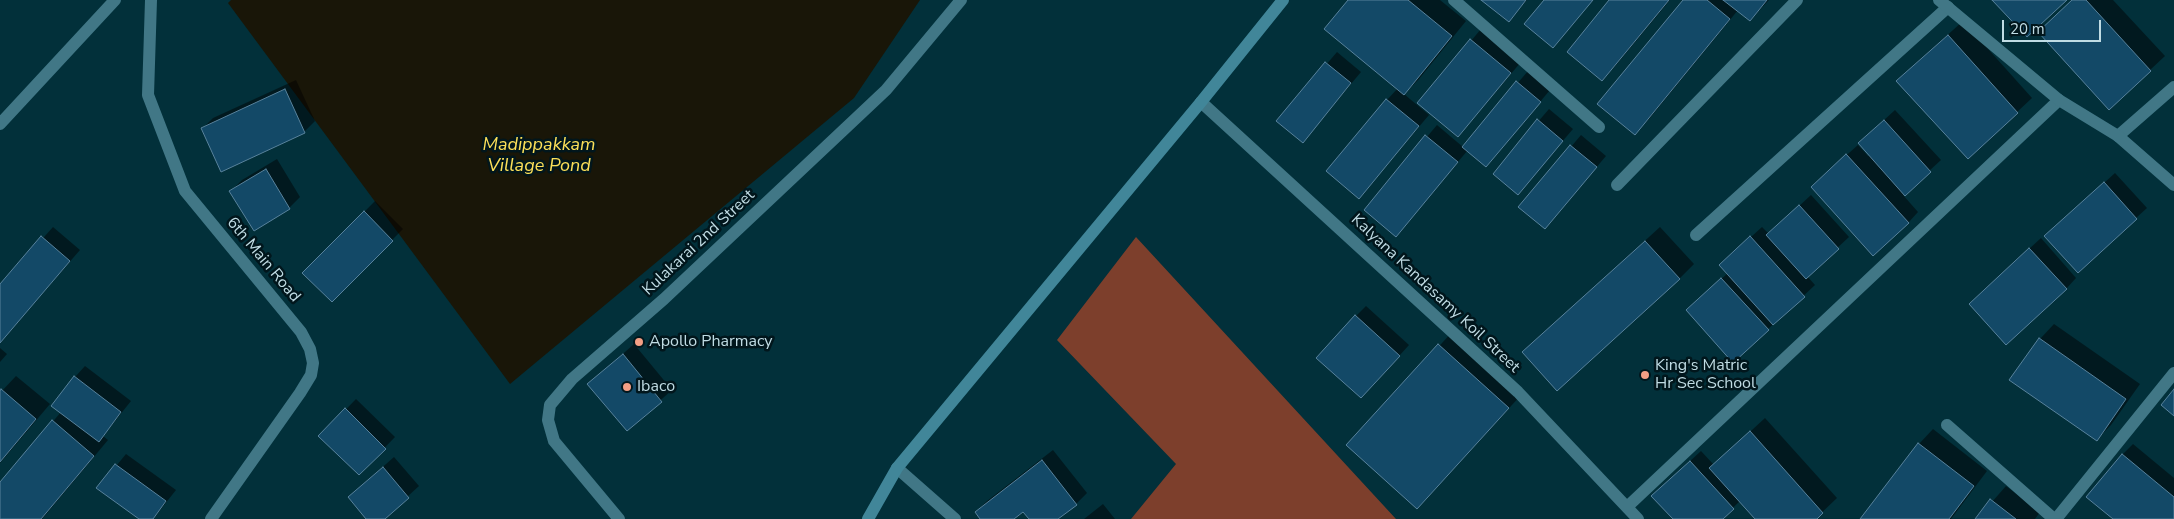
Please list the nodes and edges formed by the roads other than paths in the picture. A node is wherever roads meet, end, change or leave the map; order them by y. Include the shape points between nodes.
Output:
1 (115, 0) edge
2 (151, 0) edge
3 (961, 0) edge
4 (1283, 0) edge
5 (1454, 0) edge
6 (1797, 0) edge
7 (1943, 4) edge
8 (2174, 87) edge
9 (2059, 100) junction
10 (1202, 102) junction
11 (0, 124) edge
12 (1599, 128) dead end
13 (2118, 136) junction
14 (1617, 185) dead end
15 (2174, 185) edge
16 (1696, 235) dead end
17 (2174, 374) edge
18 (1947, 425) dead end
19 (897, 468) junction
20 (1627, 507) junction
21 (211, 519) edge
22 (619, 519) edge
23 (868, 519) edge
24 (955, 519) edge
25 (1638, 519) edge
26 (2055, 519) edge

1 - 11 street
2 - 21 street, 6th Main Road via 148,95 185,191 301,332 313,363 311,375 300,393
3 - 22 street, Kulakarai 2nd Street via 886,90 664,299 572,379 550,405 548,420 554,441
4 - 10 main road
5 - 12 street
6 - 14 street
7 - 9 street
7 - 16 street
8 - 13 street
9 - 13 street
9 - 20 street
10 - 19 main road
10 - 20 street, Kalyana Kandasamy Koil Street via 1518,392
13 - 15 street
17 - 26 street
18 - 26 street
19 - 23 main road
19 - 24 street
20 - 25 street, Kalyana Kandasamy Koil Street

